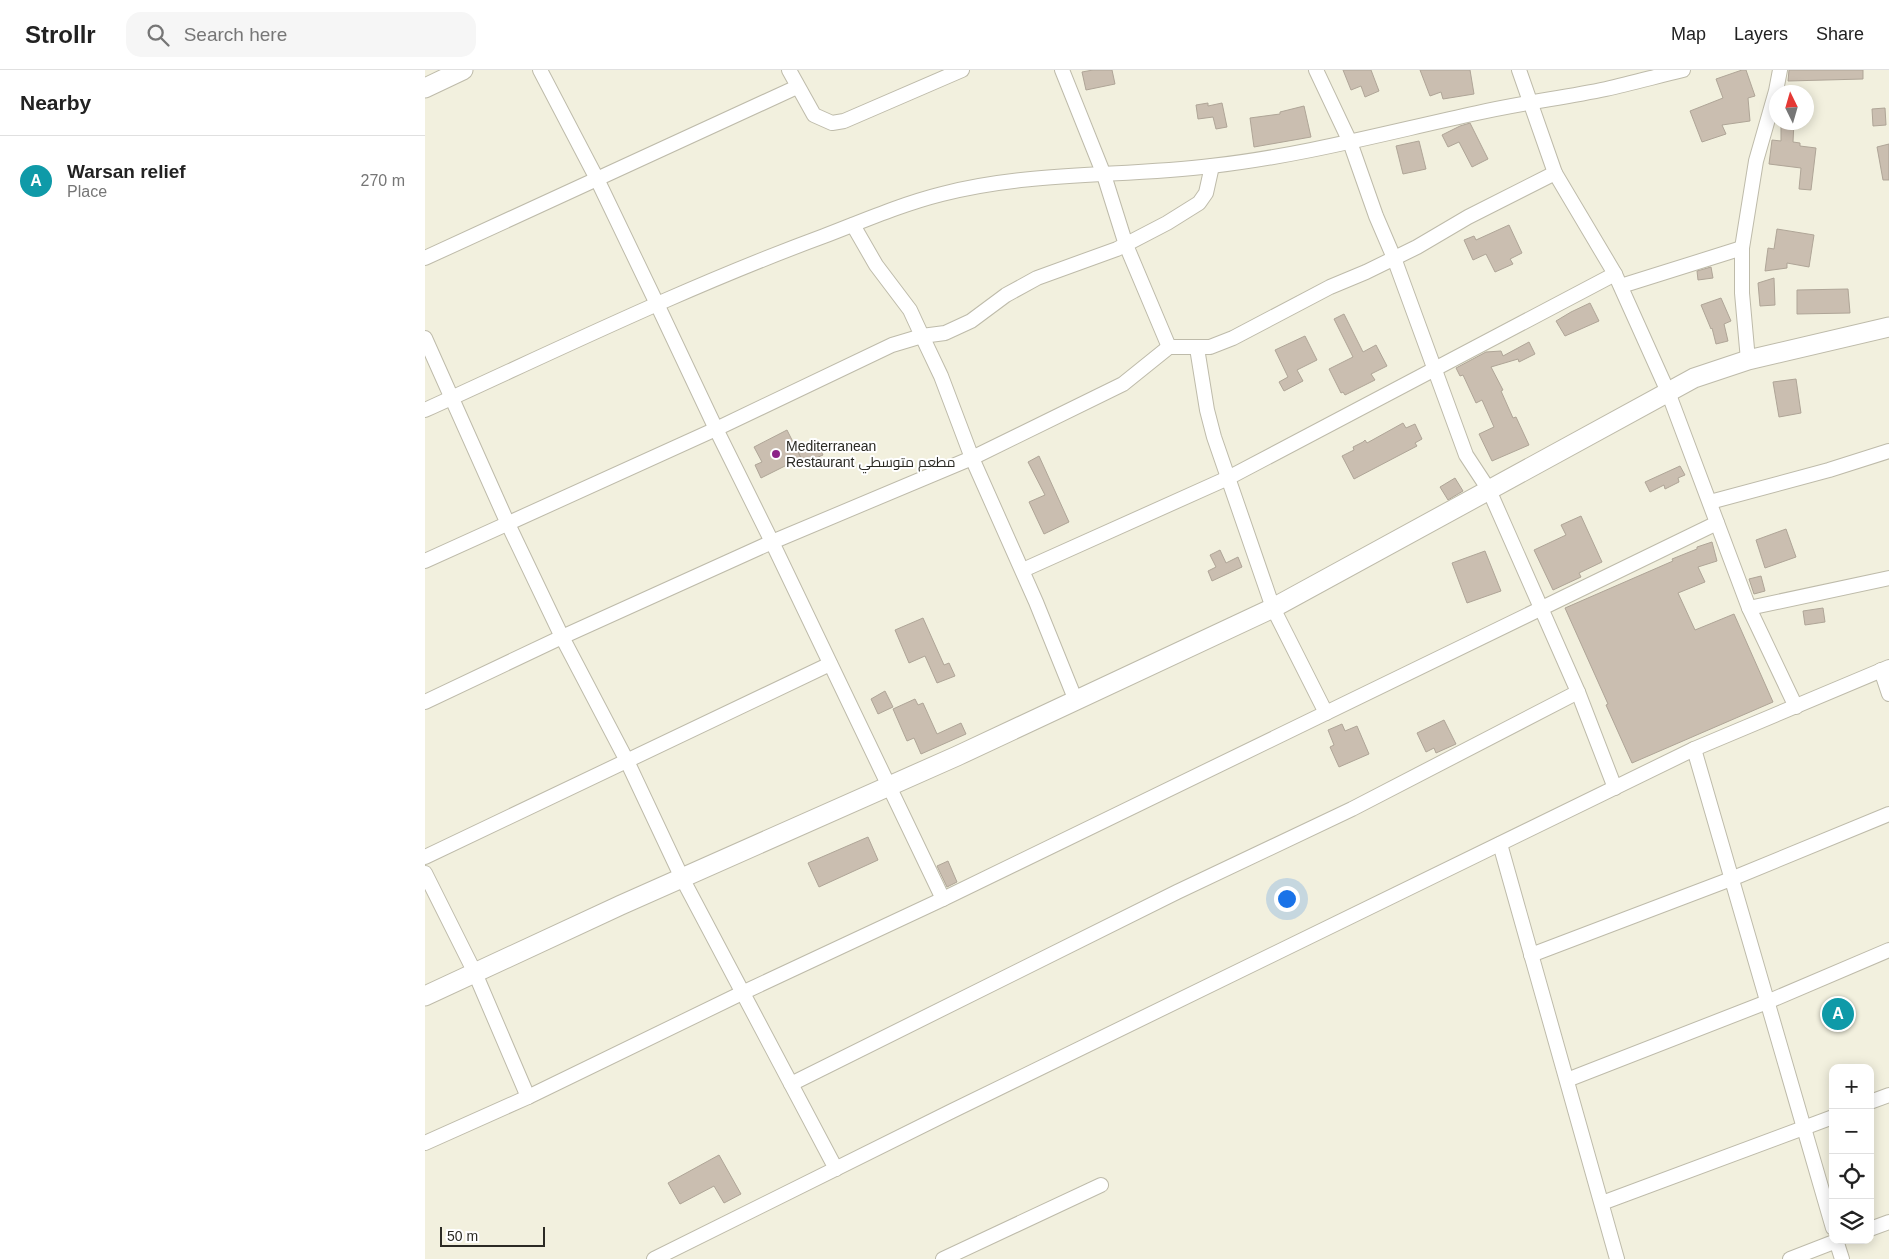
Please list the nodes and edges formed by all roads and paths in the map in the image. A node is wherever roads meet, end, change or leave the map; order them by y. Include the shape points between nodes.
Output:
1 (463, 70) edge
2 (540, 70) edge
3 (789, 70) edge
4 (962, 70) edge
5 (1062, 70) edge
6 (1316, 70) edge
7 (1519, 70) edge
8 (1683, 70) edge
9 (1780, 70) edge
10 (797, 87) junction
11 (425, 88) edge
12 (1530, 102) junction
13 (1350, 142) junction
14 (1212, 166) junction
15 (1555, 173) junction
16 (1104, 174) junction
17 (597, 179) junction
18 (853, 225) junction
19 (1126, 245) junction
20 (1741, 248) junction
21 (425, 258) edge
22 (1394, 258) junction
23 (1618, 280) junction
24 (657, 304) junction
25 (1889, 327) edge
26 (922, 336) junction
27 (425, 338) edge
28 (1169, 347) junction
29 (1197, 348) junction
30 (1748, 360) junction
31 (1435, 369) junction
32 (1668, 392) junction
33 (451, 398) junction
34 (425, 410) edge
35 (716, 429) junction
36 (1889, 451) edge
37 (972, 458) junction
38 (1228, 478) junction
39 (1489, 490) junction
40 (1709, 502) junction
41 (1717, 522) junction
42 (508, 524) junction
43 (772, 542) junction
44 (425, 562) edge
45 (1023, 570) junction
46 (1889, 578) edge
47 (1273, 608) junction
48 (1541, 608) junction
49 (1749, 608) junction
50 (562, 637) junction
51 (830, 664) junction
52 (1885, 669) edge
53 (1577, 692) junction
54 (1889, 694) edge
55 (1075, 701) junction
56 (425, 702) edge
57 (1795, 706) junction
58 (1325, 713) junction
59 (1694, 750) junction
60 (627, 761) junction
61 (889, 786) junction
62 (1615, 788) junction
63 (1889, 814) edge
64 (1500, 844) junction
65 (425, 857) edge
66 (425, 873) edge
67 (682, 878) junction
68 (1731, 879) junction
69 (943, 900) junction
70 (1889, 950) edge
71 (1531, 955) junction
72 (475, 973) junction
73 (742, 993) junction
74 (425, 996) edge
75 (1767, 1002) junction
76 (1567, 1080) junction
77 (791, 1084) junction
78 (1889, 1095) edge
79 (528, 1097) junction
80 (1874, 1101) edge
81 (1829, 1119) edge
82 (1804, 1128) junction
83 (425, 1143) edge
84 (836, 1169) junction
85 (1101, 1185) dead end
86 (1602, 1203) junction
87 (1829, 1213) edge
88 (1889, 1222) edge
89 (1874, 1228) edge
90 (1829, 1240) edge
91 (1838, 1244) edge
92 (672, 1255) edge
93 (654, 1259) edge
94 (943, 1259) edge
95 (1617, 1259) edge
96 (1790, 1259) edge
97 (1842, 1259) edge

1 - 11 street
2 - 17 street
3 - 10 street
4 - 10 street via 844,121 831,122 813,116
5 - 16 street
6 - 13 street
7 - 12 street
8 - 12 street via 1605,89
9 - 20 street via 1756,161
10 - 17 street
12 - 13 street
12 - 15 street
13 - 14 street
13 - 22 street
14 - 16 street
14 - 19 street via 1206,193 1199,203
15 - 22 street
15 - 23 street
16 - 18 street via 990,183 895,208
16 - 19 street
17 - 21 street
17 - 24 street
18 - 24 street via 763,258
18 - 26 street via 876,265 910,310
19 - 26 street via 1037,278 1006,294 971,321 945,333
19 - 28 street
20 - 23 street
20 - 30 street
22 - 29 street via 1330,287 1233,338 1210,347
22 - 31 street
23 - 31 street
23 - 32 street
24 - 33 street
24 - 35 street
25 - 30 street
26 - 35 street via 892,345
26 - 37 street
27 - 33 street
28 - 29 street
28 - 37 street via 1123,384
29 - 38 street via 1207,410
30 - 32 street via 1707,373
31 - 38 street
31 - 39 street via 1466,455
32 - 39 street
32 - 40 street
33 - 34 street
33 - 42 street
35 - 42 street
35 - 43 street
36 - 40 street
37 - 43 street
37 - 45 street
38 - 45 street
38 - 47 street
39 - 47 street
39 - 48 street
40 - 41 street
41 - 48 street
41 - 49 street
42 - 44 street
42 - 50 street
43 - 50 street
43 - 51 street
45 - 55 street
46 - 49 street
47 - 55 street
47 - 58 street
48 - 53 street
48 - 58 street
49 - 57 street
50 - 56 street
50 - 60 street
51 - 60 street
51 - 61 street
52 - 54 street
52 - 57 street
53 - 62 street
53 - 77 street via 1352,809 1177,892
55 - 61 street
57 - 59 street
58 - 69 street
59 - 62 street
59 - 68 street
60 - 65 street
60 - 67 street
61 - 67 street
61 - 69 street
62 - 64 street
63 - 68 street
64 - 71 street
64 - 84 street
66 - 72 street
67 - 72 street
67 - 73 street
68 - 71 street
68 - 75 street
69 - 73 street
70 - 75 street
71 - 76 street
72 - 74 street
72 - 79 street
73 - 77 street
73 - 79 street
75 - 76 street
75 - 82 street
76 - 86 street
77 - 84 street
78 - 80 street
79 - 83 street
81 - 82 street
82 - 86 street
82 - 87 street
84 - 92 street
85 - 94 street
86 - 95 street
88 - 89 street
90 - 96 street
91 - 97 street
92 - 93 street

